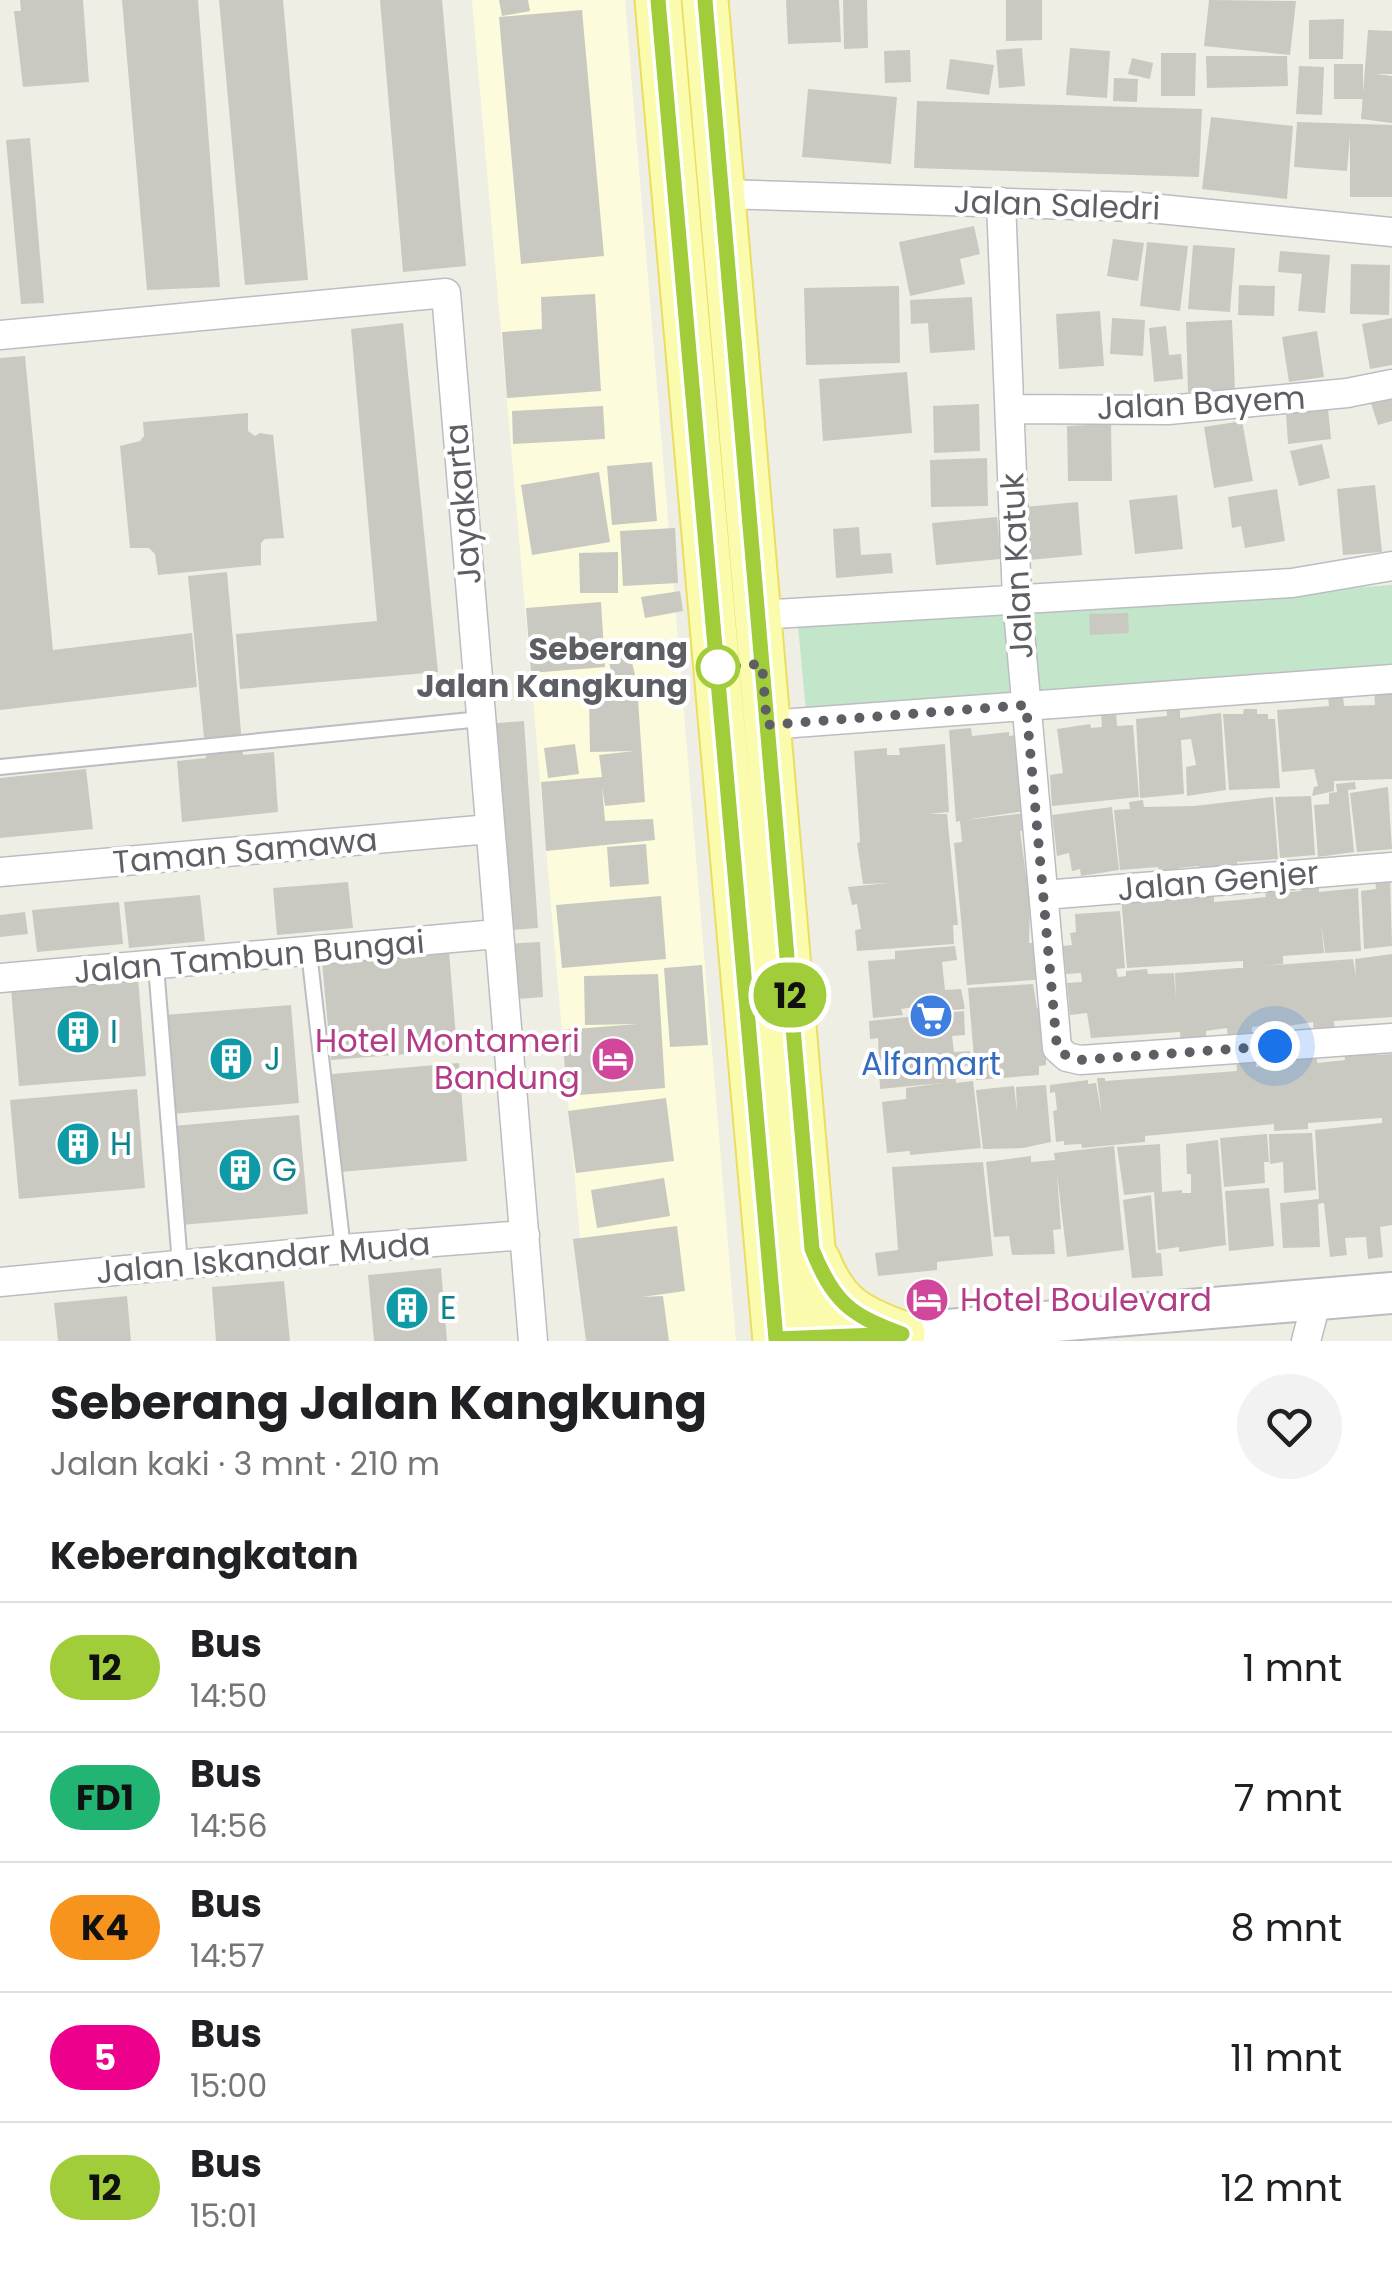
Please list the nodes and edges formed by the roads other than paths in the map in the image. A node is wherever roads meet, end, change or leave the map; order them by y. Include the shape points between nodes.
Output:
1 (658, 0) edge
2 (705, 0) edge
3 (729, 0) edge
4 (712, 71) junction
5 (722, 194) junction
6 (1001, 202) junction
7 (1392, 232) edge
8 (0, 335) edge
9 (1392, 384) edge
10 (1010, 409) junction
11 (1392, 566) edge
12 (1018, 598) junction
13 (758, 616) junction
14 (1392, 679) edge
15 (1026, 705) junction
16 (481, 718) junction
17 (767, 725) junction
18 (0, 767) edge
19 (490, 829) junction
20 (1392, 867) edge
21 (0, 872) edge
22 (1044, 895) junction
23 (498, 934) junction
24 (309, 952) junction
25 (156, 966) junction
26 (0, 978) edge
27 (1392, 1038) edge
28 (525, 1236) junction
29 (343, 1249) junction
30 (812, 1249) junction
31 (180, 1264) junction
32 (0, 1282) edge
33 (1392, 1293) edge
34 (1317, 1299) junction
35 (910, 1337) edge
36 (798, 1339) edge
37 (532, 1341) edge
38 (1306, 1341) edge

1 - 36 main road
2 - 4 main road
3 - 4 main road via 716,28
4 - 5 main road
5 - 6 street, Jalan Saledri
5 - 13 main road
6 - 7 street, Jalan Saledri via 1140,207
6 - 10 street, Jalan Katuk
8 - 16 street, Jayakarta via 446,293
9 - 10 street, Jalan Bayem via 1168,410
10 - 12 street, Jalan Katuk
11 - 12 street via 1292,583
12 - 13 street
12 - 15 street, Jalan Katuk
13 - 17 main road
14 - 15 street
15 - 17 street
15 - 22 street, Jalan Katuk
16 - 18 lane
16 - 19 street, Jayakarta
17 - 30 main road
19 - 21 street, Taman Samawa
19 - 23 street, Jayakarta
20 - 22 street, Jalan Genjer
22 - 27 street, Jalan Katuk via 1057,1048 1068,1057
23 - 24 street, Jalan Tambun Bungai
23 - 28 street, Jayakarta
24 - 25 street, Jalan Tambun Bungai
24 - 29 lane
25 - 26 street, Jalan Tambun Bungai
25 - 31 lane
28 - 29 street, Jalan Iskandar Muda
28 - 37 street, Jayakarta
29 - 31 street, Jalan Iskandar Muda
30 - 35 main road via 842,1305
30 - 36 main road
31 - 32 street, Jalan Iskandar Muda
33 - 34 street
34 - 35 street
34 - 38 street
35 - 36 street

